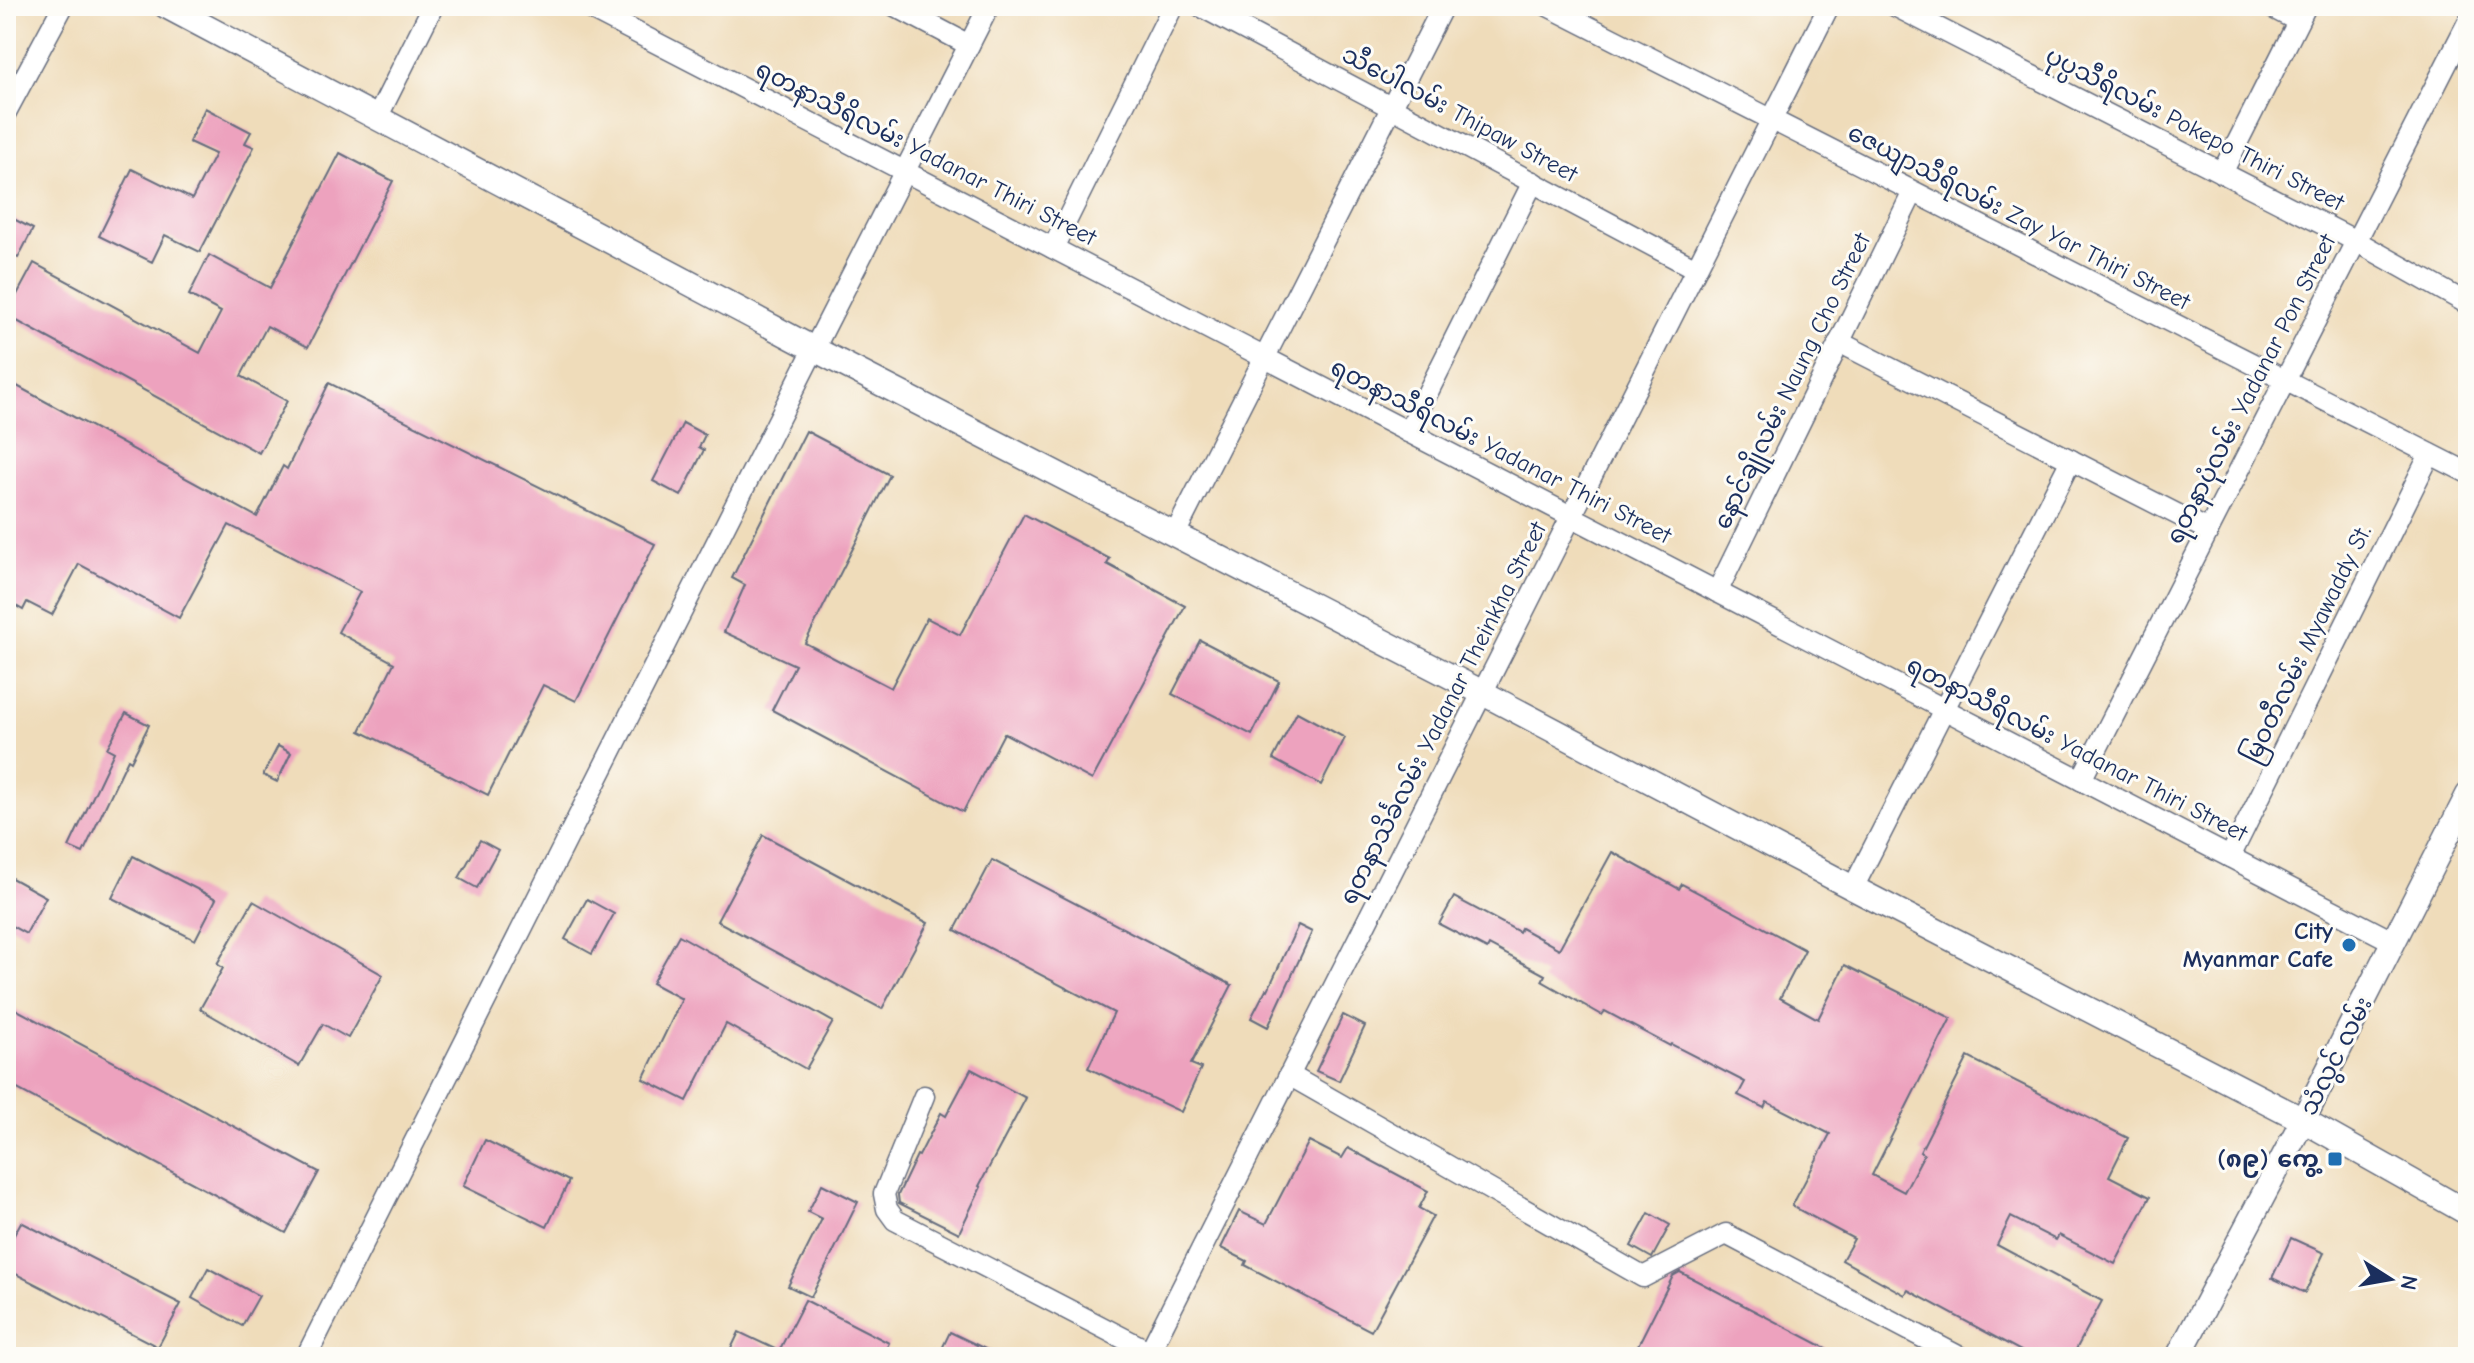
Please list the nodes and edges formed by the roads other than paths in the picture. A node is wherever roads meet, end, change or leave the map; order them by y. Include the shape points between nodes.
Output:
1 (63, 6) edge
2 (166, 6) edge
3 (433, 6) edge
4 (895, 6) edge
5 (989, 6) edge
6 (1173, 6) edge
7 (1200, 6) edge
8 (1443, 6) edge
9 (1548, 6) edge
10 (1829, 6) edge
11 (1895, 6) edge
12 (2269, 6) edge
13 (598, 9) edge
14 (2302, 13) edge
15 (2468, 22) edge
16 (969, 45) junction
17 (1391, 107) junction
18 (6, 112) edge
19 (377, 118) junction
20 (1772, 120) junction
21 (905, 171) junction
22 (2222, 173) junction
23 (1533, 182) junction
24 (1913, 192) junction
25 (2356, 241) junction
26 (1053, 248) junction
27 (1696, 269) junction
28 (2468, 304) edge
29 (1839, 342) junction
30 (814, 349) junction
31 (1264, 357) junction
32 (2285, 380) junction
33 (1408, 432) junction
34 (2430, 454) junction
35 (2071, 460) junction
36 (2468, 473) edge
37 (1572, 517) junction
38 (2208, 530) junction
39 (1175, 534) junction
40 (1717, 592) junction
41 (1483, 693) junction
42 (1944, 709) junction
43 (2081, 780) junction
44 (2468, 795) edge
45 (2230, 857) junction
46 (1853, 888) junction
47 (2394, 942) junction
48 (1289, 1075) junction
49 (924, 1096) dead end
50 (2303, 1120) junction
51 (2468, 1213) edge
52 (1148, 1354) edge
53 (306, 1357) edge
54 (1960, 1357) edge
55 (2178, 1357) edge

1 - 18 street
2 - 19 street
3 - 19 street
4 - 16 street
5 - 16 street
6 - 26 street
7 - 17 street, သီပေါလမ်း Thipaw Street
8 - 17 street
9 - 20 street, ဇေယျာသီရိလမ်း Zay Yar Thiri Street
10 - 20 street, ရတနာသိင်္ခလမ်း Yadanar Theinkha Street
11 - 22 street, ပုပ္ပသီရိလမ်း Pokepo Thiri Street
12 - 14 street
13 - 21 street, ရတနာသီရိလမ်း Yadanar Thiri Street
14 - 22 street
15 - 25 street, ရတနာပုံလမ်း Yadanar Pon Street
16 - 21 street
17 - 23 street, သီပေါလမ်း Thipaw Street
17 - 31 street
19 - 30 street
20 - 24 street, ဇေယျာသီရိလမ်း Zay Yar Thiri Street
20 - 27 street, ရတနာသိင်္ခလမ်း Yadanar Theinkha Street
21 - 26 street, ရတနာသီရိလမ်း Yadanar Thiri Street
21 - 30 street
22 - 25 street, ပုပ္ပသီရိလမ်း Pokepo Thiri Street
23 - 27 street, သီပေါလမ်း Thipaw Street
23 - 33 street
24 - 29 street, နောင်ချိုလမ်း Naung Cho Street
24 - 32 street, ဇေယျာသီရိလမ်း Zay Yar Thiri Street
25 - 28 street, ပုပ္ပသီရိလမ်း Pokepo Thiri Street
25 - 32 street, ရတနာပုံလမ်း Yadanar Pon Street
26 - 31 street, ရတနာသီရိလမ်း Yadanar Thiri Street
27 - 37 street, ရတနာသိင်္ခလမ်း Yadanar Theinkha Street
29 - 35 street
29 - 40 street, နောင်ချိုလမ်း Naung Cho Street
30 - 39 street
30 - 53 street
31 - 33 street, ရတနာသီရိလမ်း Yadanar Thiri Street
31 - 39 street
32 - 34 street, ဇေယျာသီရိလမ်း Zay Yar Thiri Street
32 - 38 street, ရတနာပုံလမ်း Yadanar Pon Street
33 - 37 street, ရတနာသီရိလမ်း Yadanar Thiri Street
34 - 36 street, ဇေယျာသီရိလမ်း Zay Yar Thiri Street
34 - 45 street, မြဝတီလမ်း Myawaddy St.
35 - 38 street
35 - 42 street
37 - 40 street, ရတနာသီရိလမ်း Yadanar Thiri Street
37 - 41 street, ရတနာသိင်္ခလမ်း Yadanar Theinkha Street
38 - 43 street, ရတနာပုံလမ်း Yadanar Pon Street
39 - 41 street
40 - 42 street, ရတနာသီရိလမ်း Yadanar Thiri Street
41 - 46 street
41 - 48 street, ရတနာသိင်္ခလမ်း Yadanar Theinkha Street
42 - 43 street, ရတနာသီရိလမ်း Yadanar Thiri Street
42 - 46 street
43 - 45 street, ရတနာသီရိလမ်း Yadanar Thiri Street
44 - 47 street, သံလွင် လမ်း
45 - 47 street, ရတနာသီရိလမ်း Yadanar Thiri Street
46 - 50 street
47 - 50 street, သံလွင် လမ်း
48 - 52 street, ရတနာသိင်္ခလမ်း Yadanar Theinkha Street
48 - 54 street via 1643,1277 1726,1234
49 - 52 street via 884,1194 895,1220
50 - 51 street
50 - 55 street, သံလွင် လမ်း

